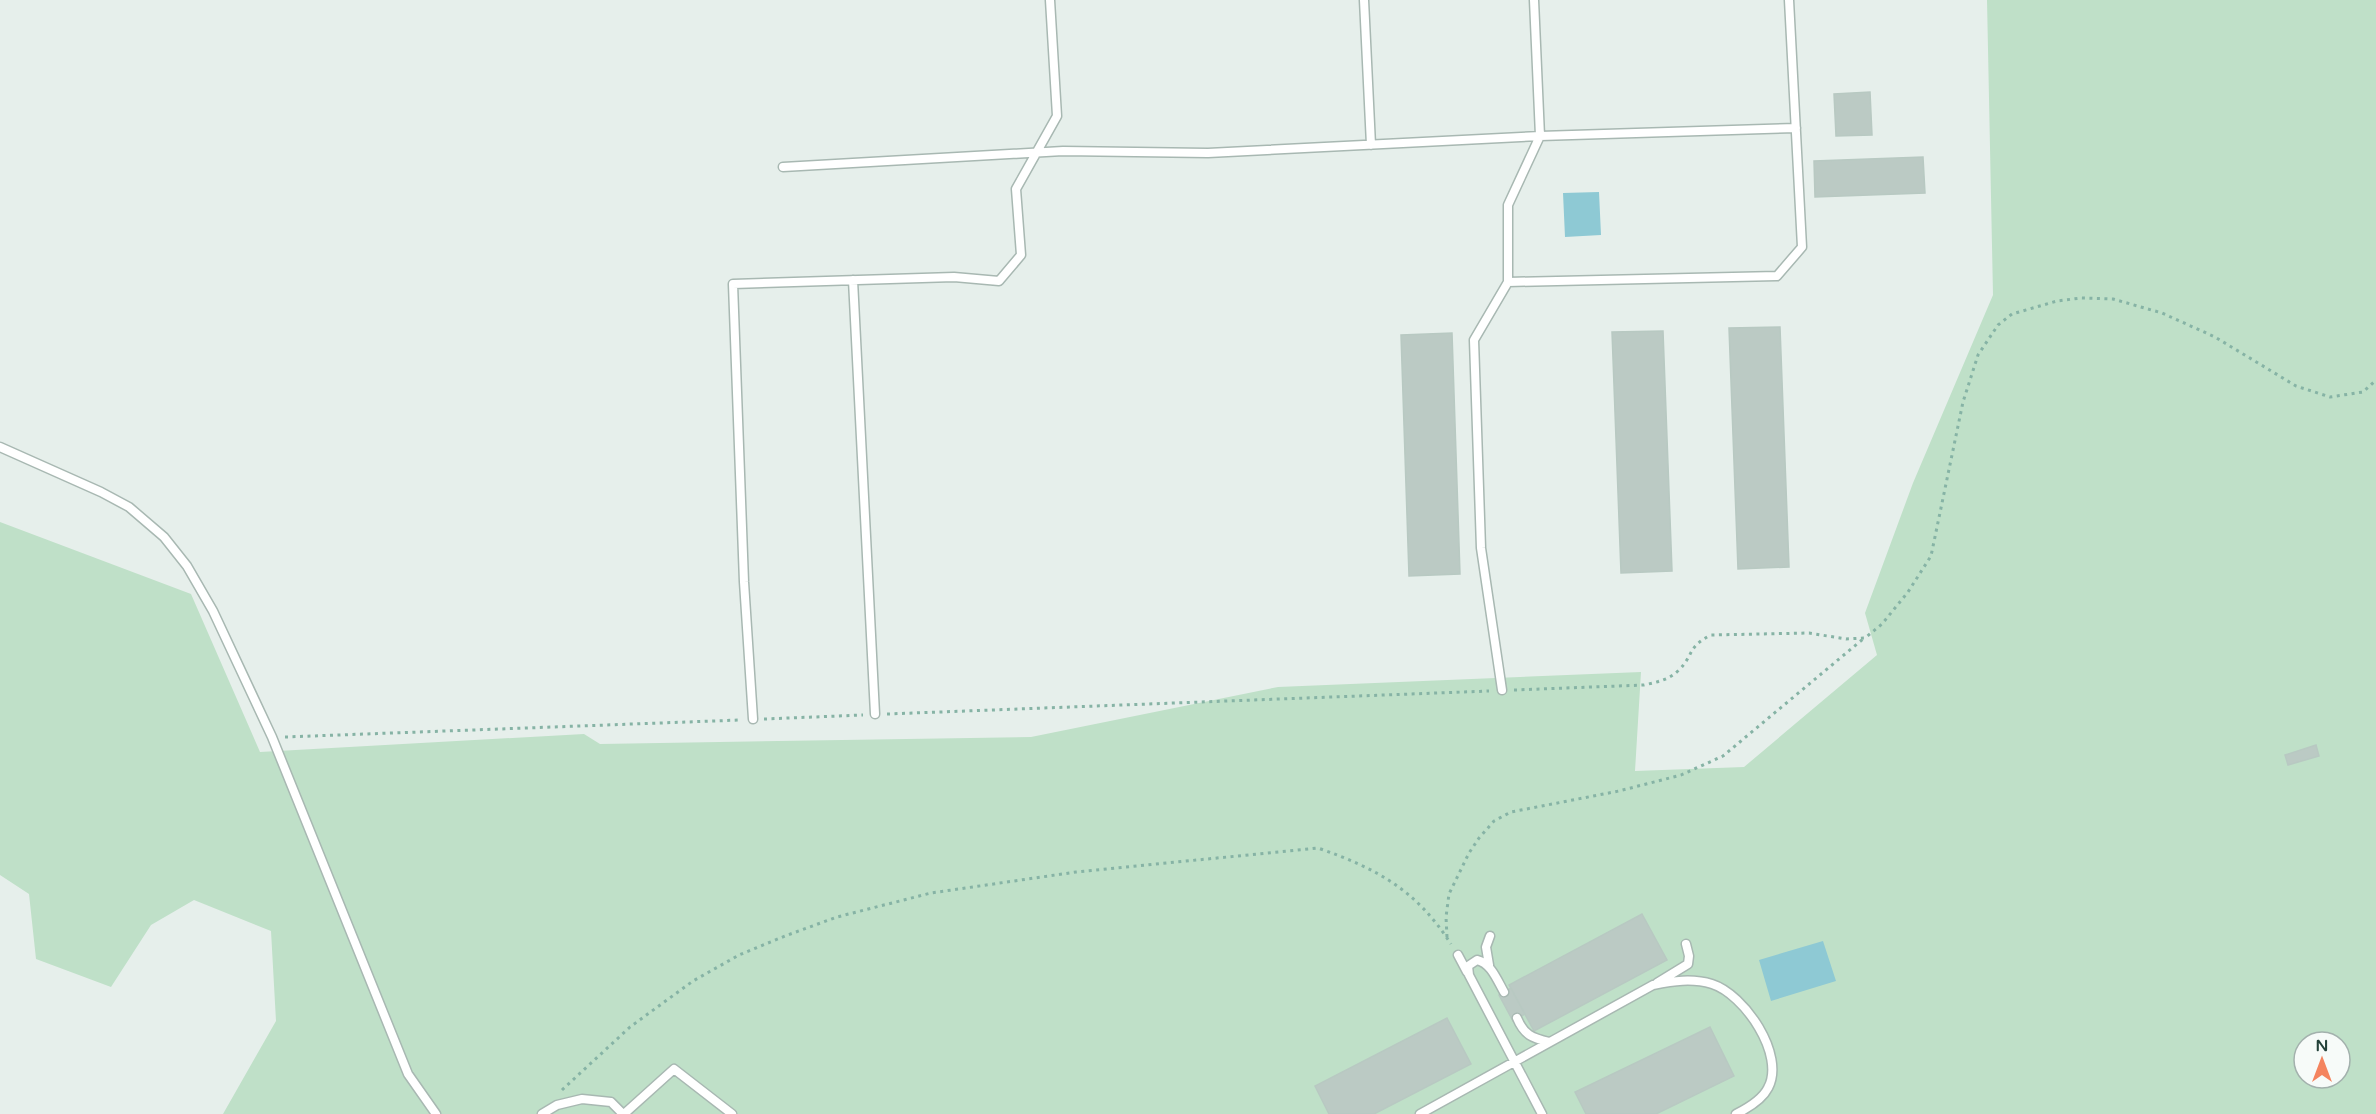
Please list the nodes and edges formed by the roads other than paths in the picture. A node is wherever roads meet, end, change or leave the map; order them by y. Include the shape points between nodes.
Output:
1 (1050, 0) edge
2 (1364, 0) edge
3 (1533, 0) edge
4 (1789, 0) edge
5 (1796, 128) junction
6 (1540, 136) junction
7 (1371, 145) junction
8 (1037, 153) junction
9 (783, 167) dead end
10 (853, 280) junction
11 (1508, 282) junction
12 (0, 447) edge
13 (1502, 690) road end
14 (875, 714) road end
15 (753, 719) road end
16 (1490, 936) dead end
17 (1686, 944) dead end
18 (1458, 956) road end
19 (1489, 966) junction
20 (1468, 975) junction
21 (1653, 985) junction
22 (1504, 992) dead end
23 (1517, 1018) dead end
24 (1550, 1042) junction
25 (1514, 1062) junction
26 (436, 1114) edge
27 (542, 1114) edge
28 (624, 1114) edge
29 (732, 1114) edge
30 (1420, 1114) edge
31 (1542, 1114) edge
32 (1736, 1114) edge

1 - 8 lane via 1057,116
2 - 7 lane
3 - 6 lane
4 - 5 lane
5 - 6 lane
5 - 11 lane via 1802,247 1777,276
6 - 7 lane
6 - 11 lane via 1508,205
7 - 8 lane via 1208,153
8 - 9 lane
8 - 10 lane via 1016,189 1021,255 999,281 954,277
10 - 14 lane
10 - 15 lane via 733,284
11 - 13 lane via 1474,340 1481,548
12 - 26 lane via 129,507 164,537 187,566 213,611 272,737 408,1074
16 - 19 lane via 1486,947
17 - 21 lane via 1688,964
18 - 20 lane
19 - 20 lane via 1483,961 1471,962
19 - 22 lane
20 - 25 lane
21 - 24 lane
21 - 32 lane via 1680,980 1714,984 1741,1002 1753,1017 1772,1057 1772,1078 1757,1101
23 - 24 lane via 1528,1036
24 - 25 lane
25 - 30 lane
25 - 31 lane
27 - 28 lane via 557,1104 582,1099 611,1102
28 - 29 lane via 674,1069

